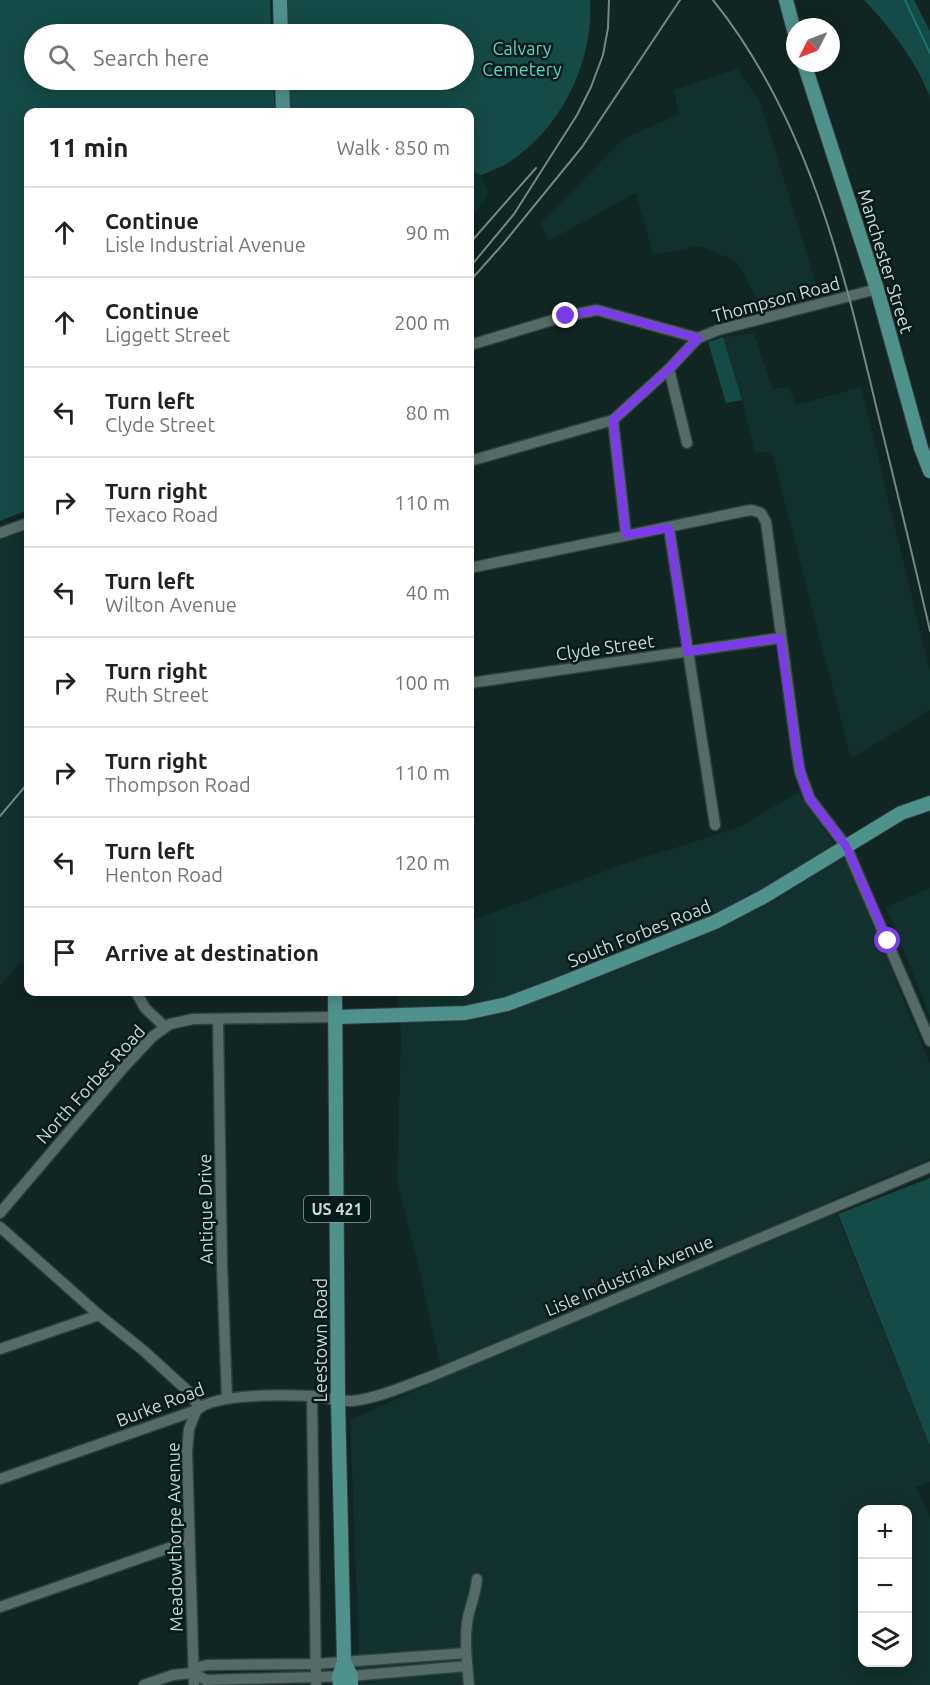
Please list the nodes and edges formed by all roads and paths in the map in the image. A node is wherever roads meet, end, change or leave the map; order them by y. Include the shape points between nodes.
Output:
1 (280, 0) edge
2 (786, 0) edge
3 (791, 18) edge
4 (281, 24) edge
5 (807, 72) edge
6 (282, 90) edge
7 (283, 108) edge
8 (877, 289) junction
9 (698, 338) junction
10 (474, 344) edge
11 (669, 369) junction
12 (613, 420) junction
13 (687, 443) dead end
14 (474, 460) edge
15 (930, 471) edge
16 (24, 524) edge
17 (669, 528) junction
18 (0, 533) edge
19 (626, 535) junction
20 (474, 567) edge
21 (780, 638) junction
22 (687, 652) junction
23 (474, 682) edge
24 (930, 803) edge
25 (715, 825) dead end
26 (846, 846) junction
27 (138, 996) edge
28 (335, 996) edge
29 (336, 1017) junction
30 (218, 1020) junction
31 (165, 1027) junction
32 (930, 1041) edge
33 (930, 1167) edge
34 (0, 1213) edge
35 (0, 1227) edge
36 (99, 1315) junction
37 (0, 1349) edge
38 (312, 1396) junction
39 (227, 1398) junction
40 (338, 1400) junction
41 (197, 1410) junction
42 (0, 1479) edge
43 (189, 1541) junction
44 (477, 1579) dead end
45 (0, 1607) edge
46 (466, 1653) junction
47 (344, 1662) junction
48 (315, 1664) junction
49 (467, 1666) junction
50 (193, 1673) junction
51 (345, 1681) edge
52 (316, 1682) edge
53 (144, 1685) edge
54 (194, 1685) edge
55 (469, 1685) edge

1 - 4 main road
2 - 3 main road
5 - 8 main road, Manchester Street
6 - 7 main road
8 - 9 street, Thompson Road via 752,320
8 - 15 main road, Manchester Street
9 - 10 street via 597,310
9 - 11 street, Thompson Road
11 - 12 street, Thompson Road
11 - 13 street
12 - 14 street, Thompson Road
12 - 19 street
16 - 18 street
17 - 19 street
17 - 21 street via 758,511 766,522
17 - 22 street
19 - 20 street
21 - 22 street, Clyde Street
21 - 26 street via 800,772 810,799
22 - 23 street, Clyde Street
22 - 25 street
24 - 26 main road, South Forbes Road via 901,813
26 - 29 main road, South Forbes Road via 716,922 507,1004 465,1013
26 - 32 street
27 - 31 street
28 - 29 main road, US 421
29 - 30 street, North Forbes Road
29 - 40 main road, Leestown Road / US 421
30 - 31 street, North Forbes Road via 180,1021
30 - 39 street, Antique Drive
31 - 34 street, North Forbes Road via 124,1067
33 - 40 street, Lisle Industrial Avenue via 432,1376 360,1400
35 - 36 street
36 - 37 street
36 - 41 street via 190,1394
38 - 39 street, Burke Road
38 - 40 street, Burke Road
38 - 48 street
39 - 41 street, Burke Road via 211,1401
40 - 47 main road, Leestown Road / US 421
41 - 42 street, Burke Road
41 - 43 street, Meadowthorpe Avenue via 187,1438
43 - 45 street
43 - 50 street, Meadowthorpe Avenue
44 - 46 street via 468,1616
46 - 47 street
46 - 49 street
47 - 48 street
47 - 51 main road, Leestown Road / US 421
48 - 50 street via 207,1665
48 - 52 street
49 - 51 street
49 - 55 street
50 - 52 street via 206,1680
50 - 53 street
50 - 54 street, Meadowthorpe Avenue
51 - 52 street

